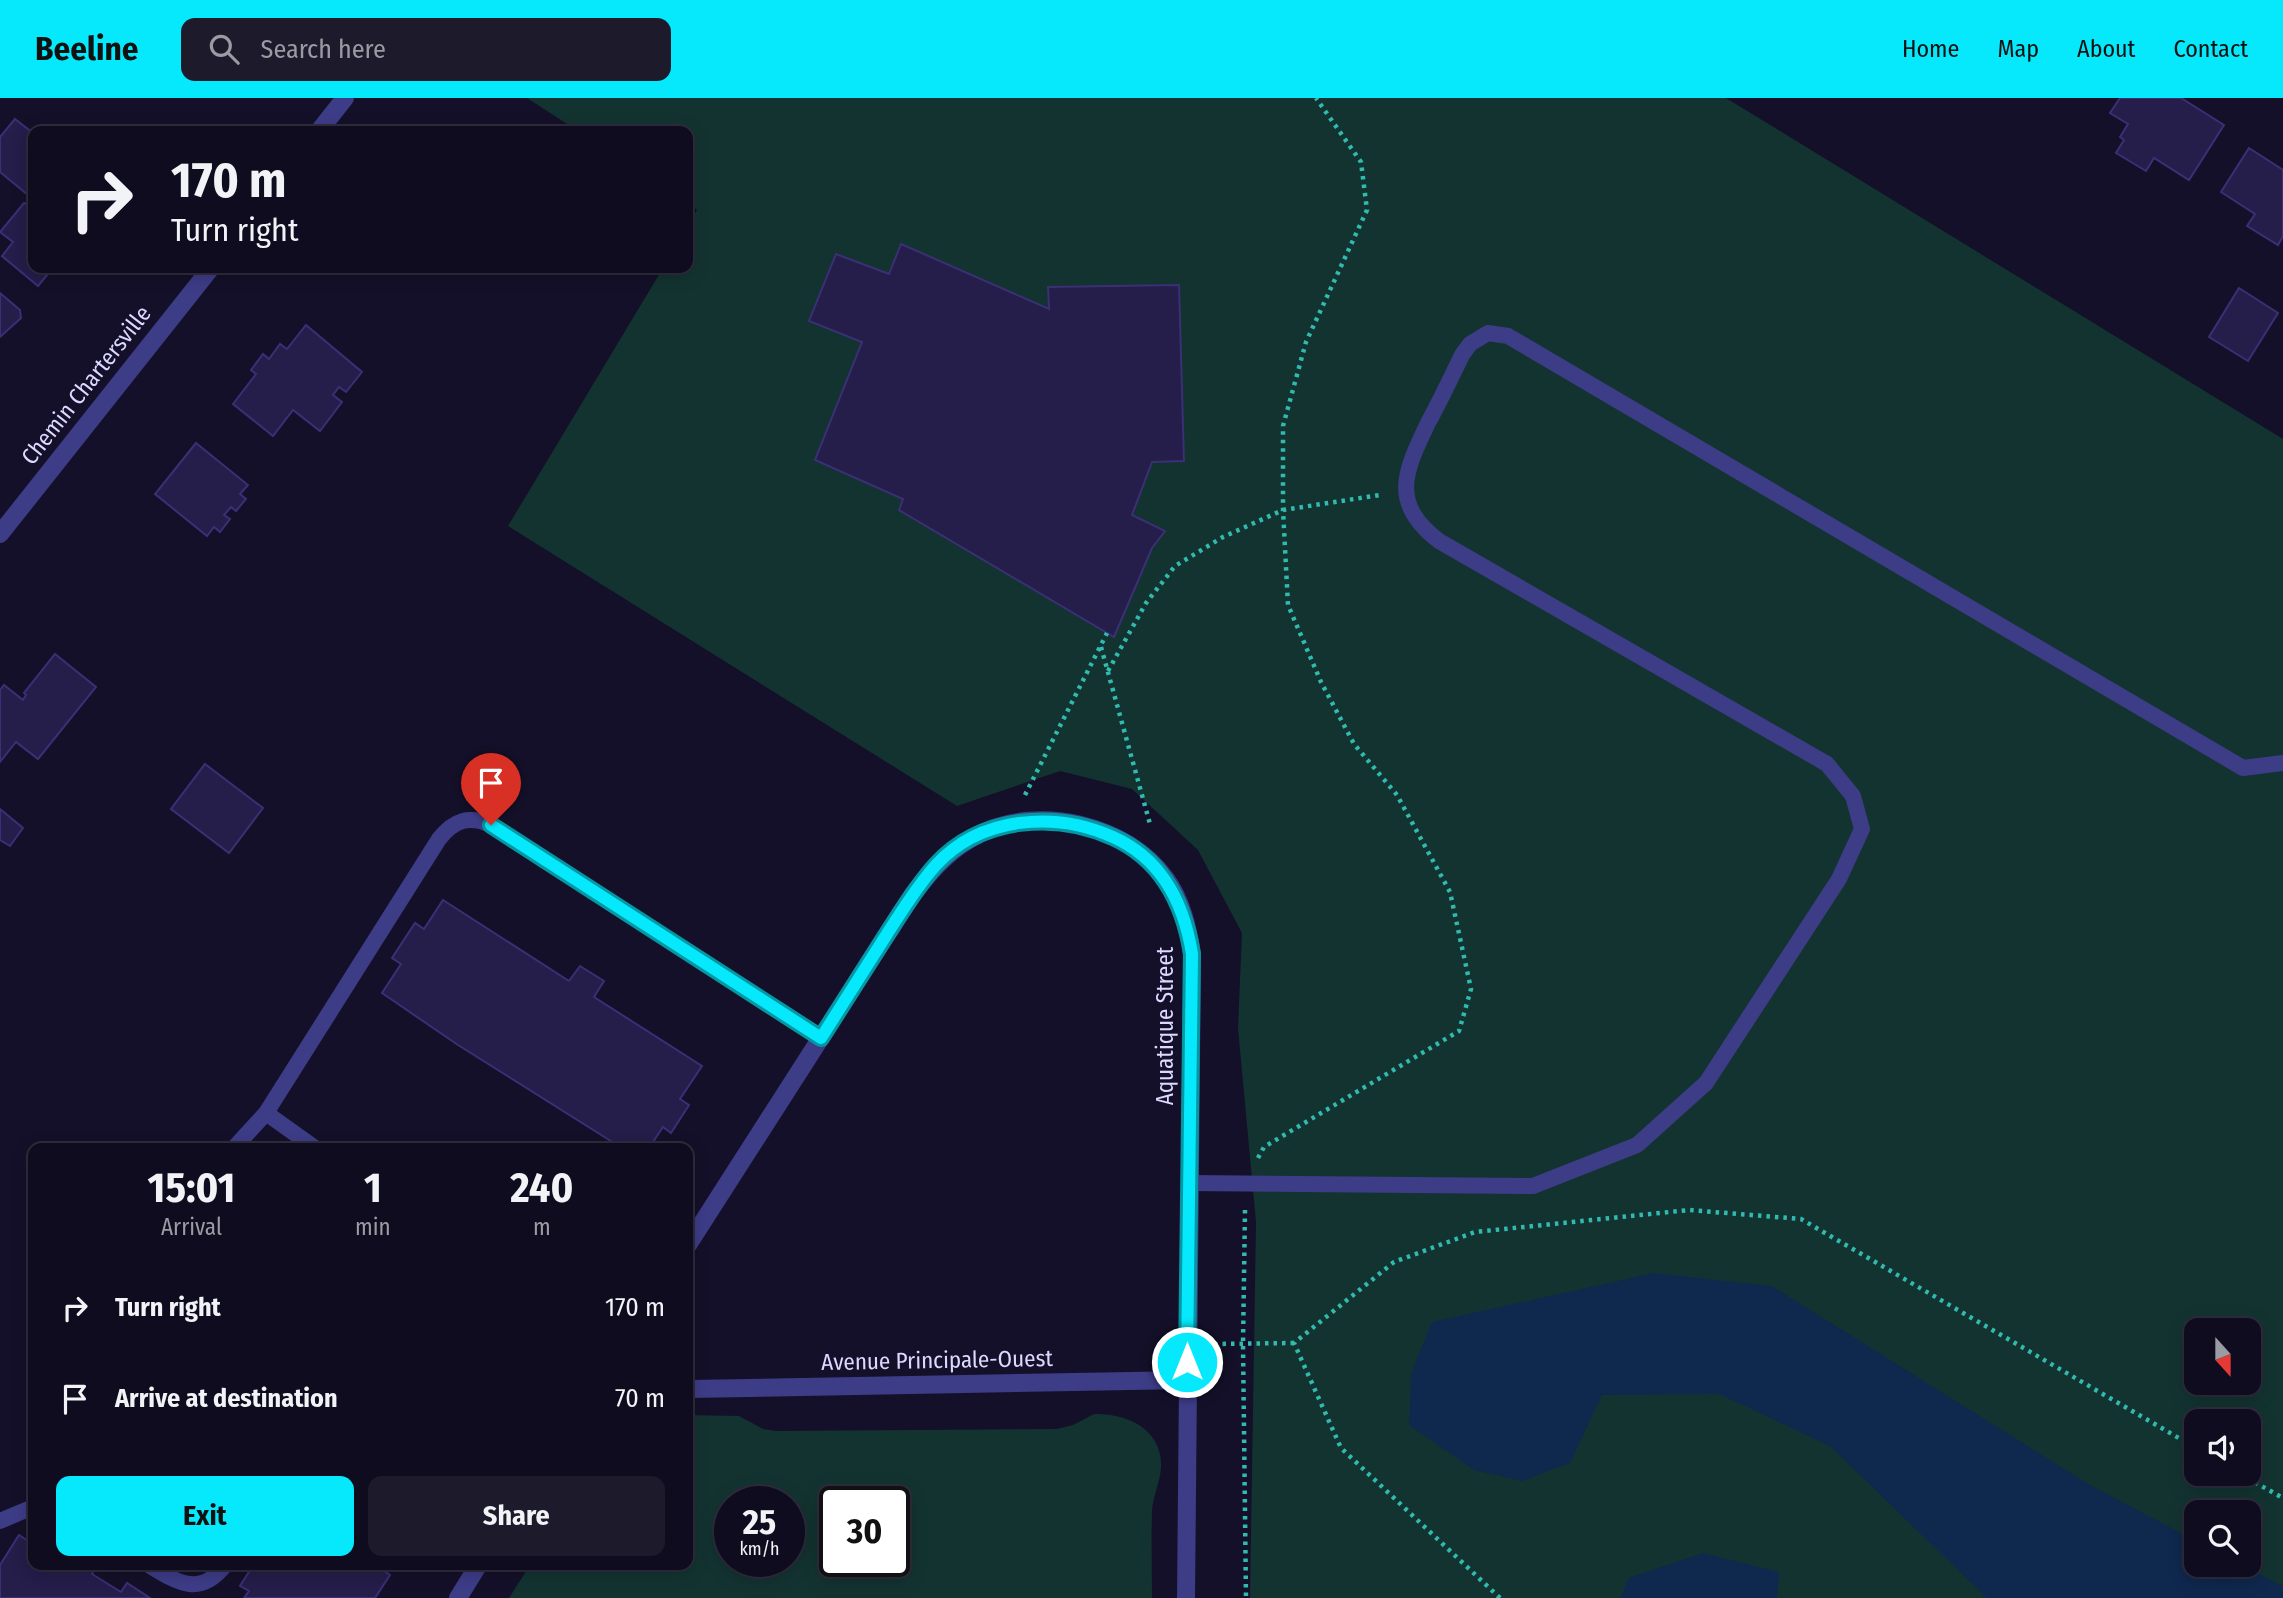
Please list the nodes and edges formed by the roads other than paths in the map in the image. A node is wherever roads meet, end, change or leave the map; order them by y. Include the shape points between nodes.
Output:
1 (345, 98) edge
2 (322, 126) edge
3 (207, 273) edge
4 (0, 534) edge
5 (2283, 763) edge
6 (821, 1038) junction
7 (267, 1113) junction
8 (238, 1143) edge
9 (308, 1143) edge
10 (1189, 1183) junction
11 (693, 1237) edge
12 (1187, 1380) junction
13 (693, 1389) edge
14 (28, 1509) edge
15 (0, 1521) edge
16 (157, 1570) edge
17 (221, 1570) edge
18 (475, 1570) edge
19 (458, 1598) edge
20 (1186, 1598) edge

1 - 2 street
3 - 4 street, Chemin Chartersville
5 - 10 lane via 2243,768 1498,332 1479,336 1462,355 1408,463 1405,493 1418,522 1439,541 1827,764 1853,796 1863,829 1839,880 1706,1083 1637,1144 1533,1186
6 - 7 lane via 491,825 465,820 447,828 439,839
6 - 10 street, Aquatique Street via 937,863 983,832 1010,825 1064,821 1096,829 1145,856 1166,878 1188,926 1194,991
6 - 11 street, Aquatique Street
7 - 8 lane
7 - 9 lane
10 - 12 street, Aquatique Street
12 - 13 street, Avenue Principale-Ouest
12 - 20 street, Aquatique Street
14 - 15 lane
16 - 17 lane via 191,1588 210,1583
18 - 19 street

